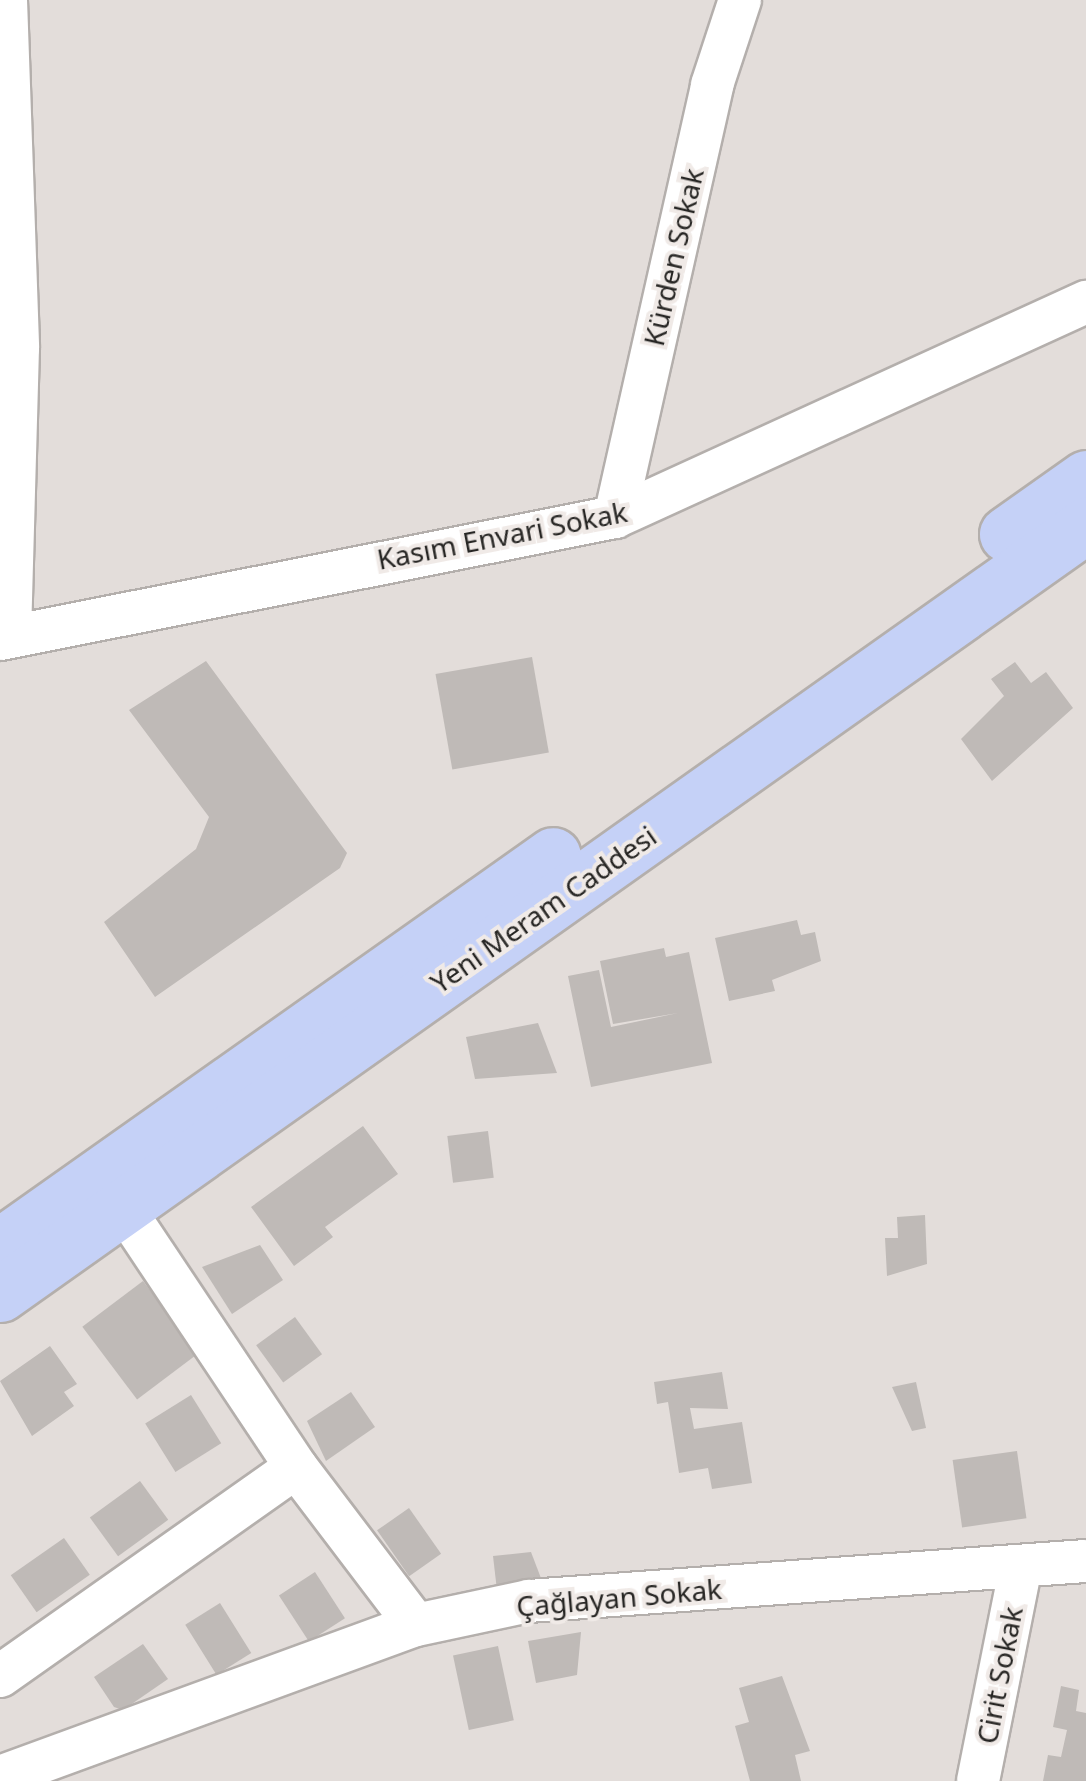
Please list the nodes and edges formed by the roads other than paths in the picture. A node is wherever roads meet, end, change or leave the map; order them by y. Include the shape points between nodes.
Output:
1 (6, 0) edge
2 (740, 0) edge
3 (1086, 302) edge
4 (1086, 478) edge
5 (615, 517) junction
6 (1086, 525) edge
7 (5, 638) edge
8 (122, 1208) junction
9 (0, 1246) edge
10 (0, 1294) edge
11 (296, 1467) junction
12 (1086, 1561) edge
13 (1020, 1570) junction
14 (416, 1626) junction
15 (0, 1676) edge
16 (0, 1777) edge
17 (978, 1781) edge

1 - 7 street via 18,348
2 - 5 street, Kürden Sokak via 712,85
3 - 5 street, Kasım Envari Sokak
4 - 9 main road, Yeni Meram Caddesi
5 - 7 street, Kasım Envari Sokak
6 - 8 main road, Yeni Meram Caddesi
8 - 10 main road, Yeni Meram Caddesi
8 - 11 street
11 - 14 street
11 - 15 street
12 - 13 street, Çağlayan Sokak
13 - 14 street, Çağlayan Sokak via 529,1601
13 - 17 street, Cirit Sokak
14 - 16 street, Çağlayan Sokak

